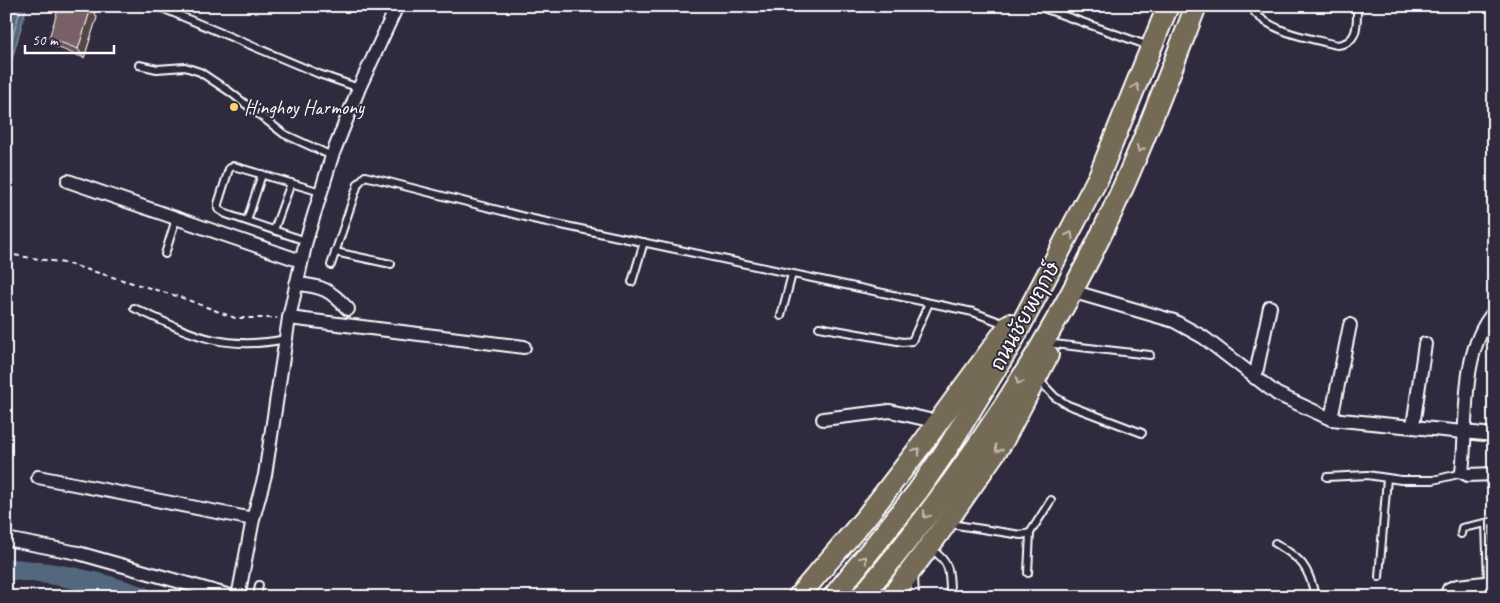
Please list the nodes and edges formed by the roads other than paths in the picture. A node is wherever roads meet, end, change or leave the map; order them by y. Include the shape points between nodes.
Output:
1 (157, 6) edge
2 (397, 6) edge
3 (1196, 6) edge
4 (1254, 6) edge
5 (1357, 6) edge
6 (1043, 8) dead end
7 (1161, 8) edge
8 (1152, 47) junction
9 (139, 65) dead end
10 (359, 88) junction
11 (332, 156) junction
12 (262, 174) junction
13 (68, 181) dead end
14 (291, 183) junction
15 (321, 192) junction
16 (176, 219) junction
17 (247, 221) junction
18 (274, 230) junction
19 (306, 241) junction
20 (644, 242) junction
21 (335, 252) junction
22 (165, 254) dead end
23 (301, 260) junction
24 (391, 264) dead end
25 (1087, 264) junction
26 (331, 265) dead end
27 (792, 274) junction
28 (1047, 278) junction
29 (632, 282) dead end
30 (296, 284) junction
31 (1078, 294) junction
32 (929, 303) junction
33 (1270, 307) dead end
34 (134, 308) dead end
35 (348, 309) dead end
36 (1494, 312) edge
37 (781, 316) dead end
38 (290, 318) junction
39 (1350, 325) dead end
40 (1008, 326) junction
41 (819, 327) dead end
42 (286, 339) junction
43 (1054, 344) junction
44 (1425, 344) dead end
45 (524, 347) dead end
46 (1150, 355) dead end
47 (1037, 378) junction
48 (1255, 378) junction
49 (822, 419) dead end
50 (1331, 419) junction
51 (939, 421) junction
52 (1413, 426) junction
53 (1464, 430) junction
54 (1142, 433) dead end
55 (1494, 435) edge
56 (1462, 473) junction
57 (1494, 474) edge
58 (38, 477) dead end
59 (1327, 477) dead end
60 (1387, 478) junction
61 (1051, 500) dead end
62 (253, 519) junction
63 (1494, 521) edge
64 (946, 523) junction
65 (1486, 523) junction
66 (1030, 532) junction
67 (1460, 534) dead end
68 (6, 539) edge
69 (1275, 543) dead end
70 (929, 547) junction
71 (914, 567) junction
72 (1028, 573) dead end
73 (1379, 577) dead end
74 (1491, 582) edge
75 (259, 585) dead end
76 (950, 595) dead end
77 (236, 597) edge
78 (257, 597) edge
79 (798, 597) edge
80 (833, 597) edge
81 (861, 597) edge
82 (891, 597) edge
83 (915, 597) edge
84 (1315, 597) edge
85 (1446, 597) edge

1 - 10 lane
2 - 10 street
3 -> 25 main road, ถนนชัยพฤกษ์ via 1136,159
4 - 5 lane via 1254,13 1278,29 1337,46 1354,39
6 - 8 lane
7 - 8 main road, ถนนชัยพฤกษ์
28 -> 8 main road, ถนนชัยพฤกษ์ via 1099,176
9 - 11 lane via 157,69 185,67 200,72 284,134
10 - 11 street
11 - 15 street
12 - 14 lane
12 - 17 lane
12 - 17 lane via 233,166 223,187 218,209
13 - 16 street
14 - 15 lane
14 - 18 lane
15 - 19 street
16 - 22 lane
16 - 23 street
17 - 18 lane
18 - 19 lane
19 - 23 street
20 - 21 lane via 533,219 365,176 358,184
20 - 27 lane
20 - 29 lane
21 - 24 lane
21 - 26 lane
23 - 30 street
25 - 31 main road, ถนนชัยพฤกษ์
25 -> 81 main road, ถนนชัยพฤกษ์ via 1045,338 977,445
27 - 32 lane
27 - 37 lane
28 - 40 main road
80 -> 28 main road, ถนนชัยพฤกษ์ via 949,446
30 - 35 street via 330,291
30 - 38 street
31 - 43 main road, ถนนชัยพฤกษ์
31 - 48 street via 1174,321 1203,338
32 - 40 lane via 974,312
32 - 41 lane via 912,341
33 - 48 street
34 - 42 lane via 204,338 228,344 260,344
36 - 53 street via 1482,326 1473,350
38 - 42 street
38 - 45 street
39 - 50 street
40 - 51 main road
42 - 62 street via 265,475
43 - 46 lane
43 - 47 main road, ถนนชัยพฤกษ์
44 - 52 street
47 - 54 lane via 1055,397 1068,405
47 -> 64 main road, ถนนชัยพฤกษ์ via 1003,441
48 - 50 street via 1277,394
49 - 51 street via 890,411
50 - 52 street
79 -> 51 main road
52 - 53 street
53 - 55 street
53 - 56 street
56 - 57 street
56 - 60 lane via 1433,480
58 - 62 street
59 - 60 lane via 1368,475
60 - 73 lane
61 - 66 lane
62 - 77 street
63 - 65 lane
64 - 66 lane via 998,533 1021,535
64 - 70 main road, ถนนชัยพฤกษ์
65 - 67 lane via 1466,526
65 - 74 lane
66 - 72 lane
68 - 77 street via 85,555
69 - 84 lane via 1290,552 1311,575
70 - 71 main road, ถนนชัยพฤกษ์
70 - 76 lane via 944,558 948,566
71 - 82 main road, ถนนชัยพฤกษ์
71 - 83 lane
74 - 85 street via 1452,588
75 - 78 lane

